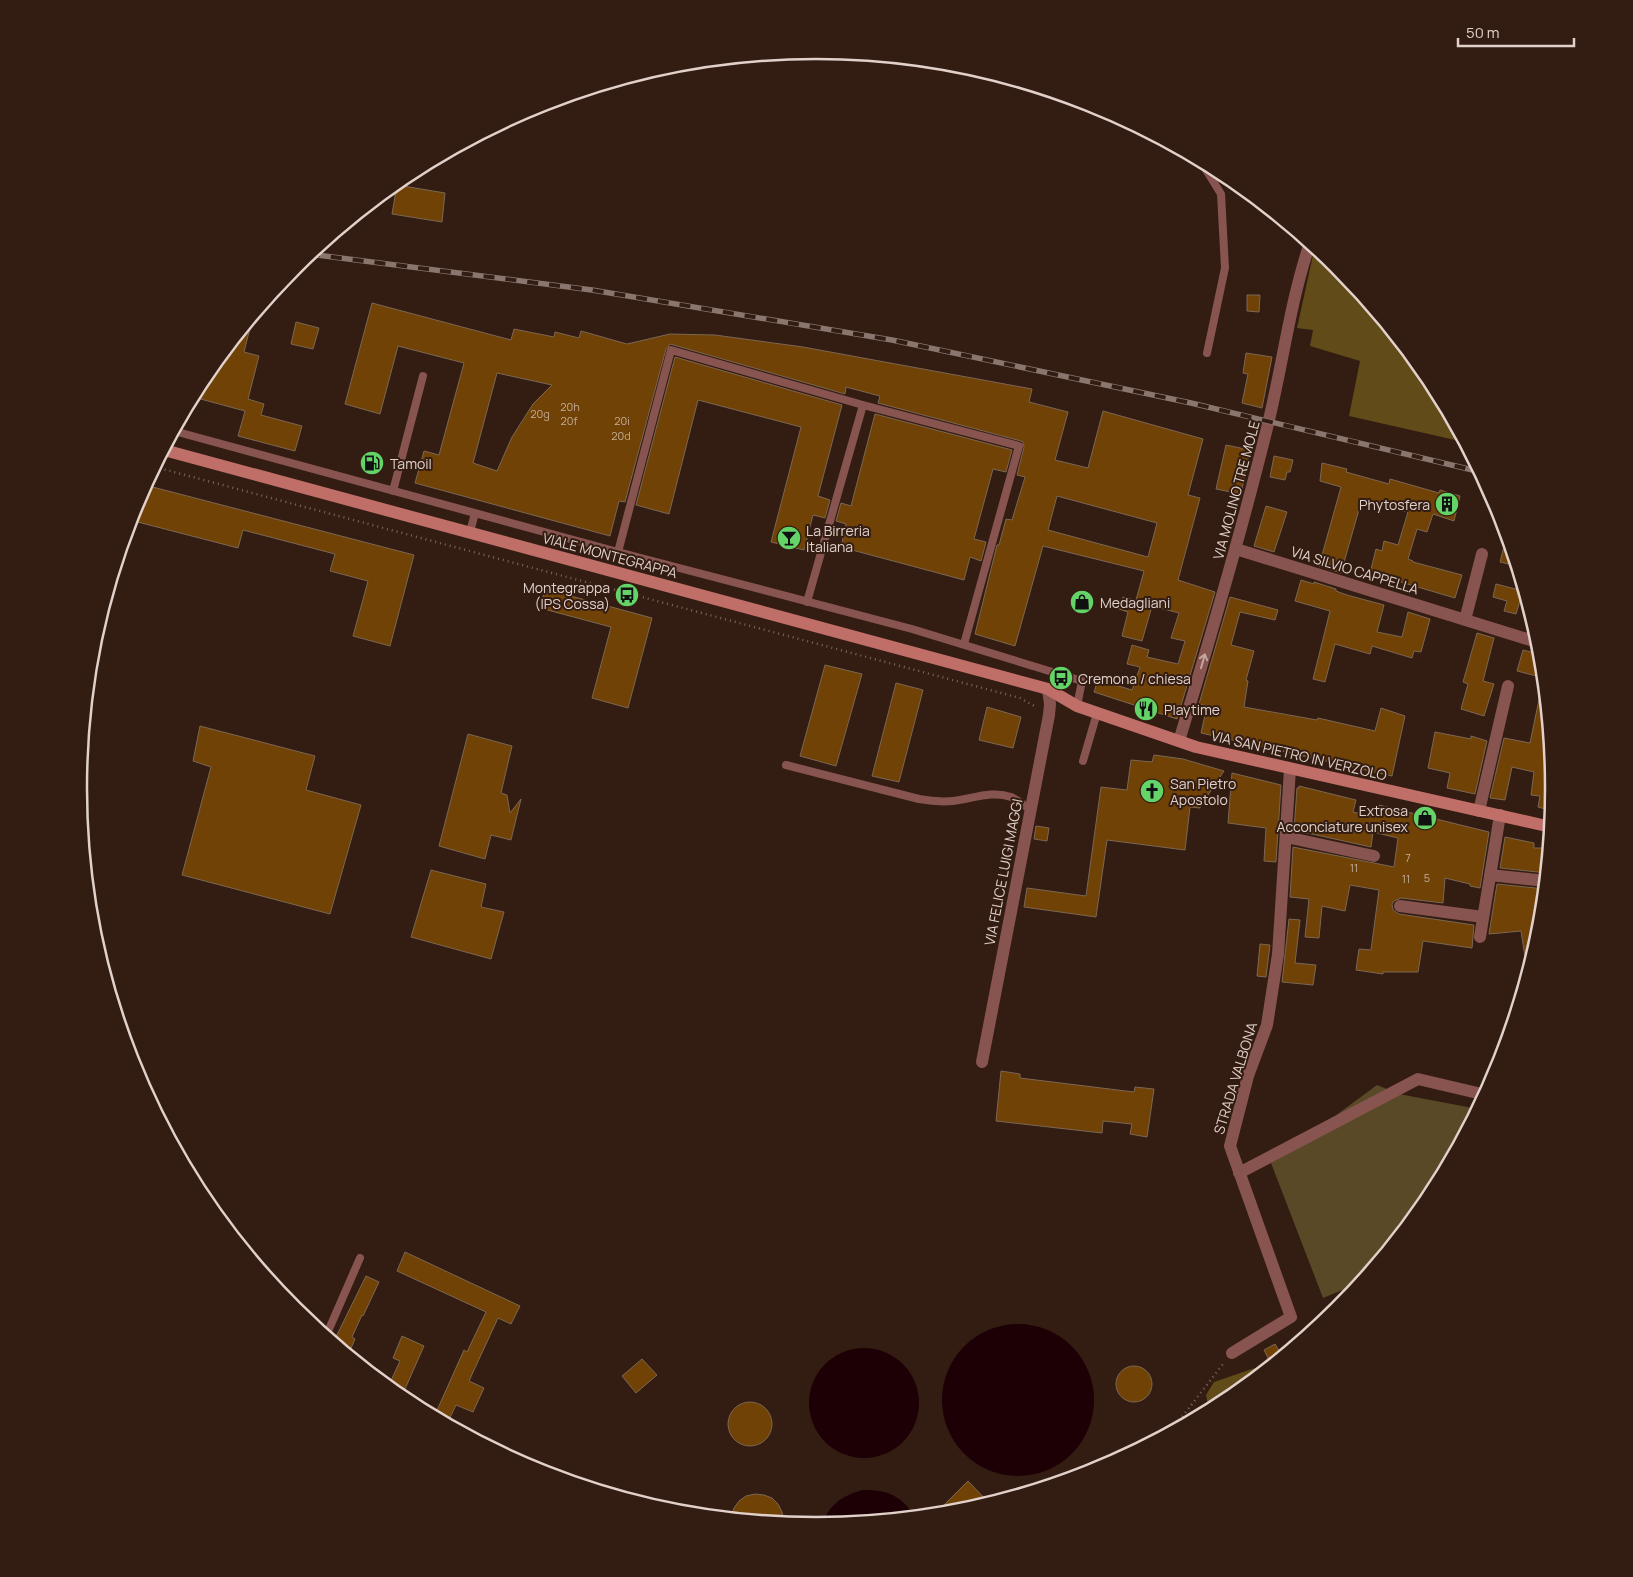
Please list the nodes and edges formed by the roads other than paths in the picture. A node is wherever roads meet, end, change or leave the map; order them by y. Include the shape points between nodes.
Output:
1 (1209, 174) edge
2 (1308, 249) edge
3 (1207, 353) dead end
4 (423, 376) dead end
5 (863, 404) junction
6 (180, 433) edge
7 (170, 452) edge
8 (393, 491) junction
9 (475, 513) junction
10 (470, 532) junction
11 (1236, 550) junction
12 (618, 552) junction
13 (1482, 554) dead end
14 (807, 602) junction
15 (1466, 620) junction
16 (1531, 640) edge
17 (964, 644) junction
18 (1508, 686) dead end
19 (1048, 689) junction
20 (1077, 706) junction
21 (1097, 713) junction
22 (1180, 741) junction
23 (1083, 761) dead end
24 (786, 765) dead end
25 (1290, 769) junction
26 (1031, 810) junction
27 (1479, 811) junction
28 (1500, 815) junction
29 (1545, 825) edge
30 (1286, 837) junction
31 (1374, 856) dead end
32 (1490, 875) junction
33 (1540, 880) edge
34 (1400, 906) dead end
35 (1483, 917) junction
36 (1480, 938) dead end
37 (982, 1062) dead end
38 (1479, 1093) edge
39 (1239, 1173) junction
40 (360, 1258) dead end
41 (328, 1331) edge
42 (1232, 1353) road end

1 - 3 lane via 1221,194 1225,268
2 - 11 street, VIA MOLINO TRE MOLE via 1296,285 1269,421
4 - 8 lane
5 - 12 lane, VIALE MONTEGRAPPA via 671,350
5 - 14 lane
5 - 17 lane, VIALE MONTEGRAPPA via 1019,446
6 - 8 lane
7 - 10 main road, VIALE MONTEGRAPPA
8 - 9 lane
9 - 10 lane
9 - 12 lane
10 - 19 main road, VIALE MONTEGRAPPA
11 - 15 street, VIA SILVIO CAPPELLA
22 -> 11 street, VIA MOLINO TRE MOLE
12 - 14 lane
13 - 15 street
14 - 17 lane
15 - 16 street, VIA SILVIO CAPPELLA
17 - 20 lane via 1082,680
18 - 27 street
19 - 20 main road, VIA SAN PIETRO IN VERZOLO
19 - 26 street, VIA FELICE LUIGI MAGGI via 1050,704
20 - 21 main road, VIA SAN PIETRO IN VERZOLO
21 - 22 main road, VIA SAN PIETRO IN VERZOLO
21 - 23 lane
22 - 25 main road, VIA SAN PIETRO IN VERZOLO
24 - 26 lane via 918,799 954,801 996,794 1012,797
25 - 27 main road, VIA SAN PIETRO IN VERZOLO
25 - 30 street, STRADA VALBONA
26 - 37 street, VIA FELICE LUIGI MAGGI
27 - 28 main road, VIA SAN PIETRO IN VERZOLO
28 - 29 main road, VIA SAN PIETRO IN VERZOLO
28 - 32 street
30 - 31 street
30 - 39 street, STRADA VALBONA via 1278,954 1267,1026 1248,1076 1230,1146
32 - 33 street
32 - 35 street
34 - 35 street
35 - 36 street
38 - 39 street via 1418,1078
39 - 42 street, STRADA VALBONA via 1290,1317
40 - 41 lane

